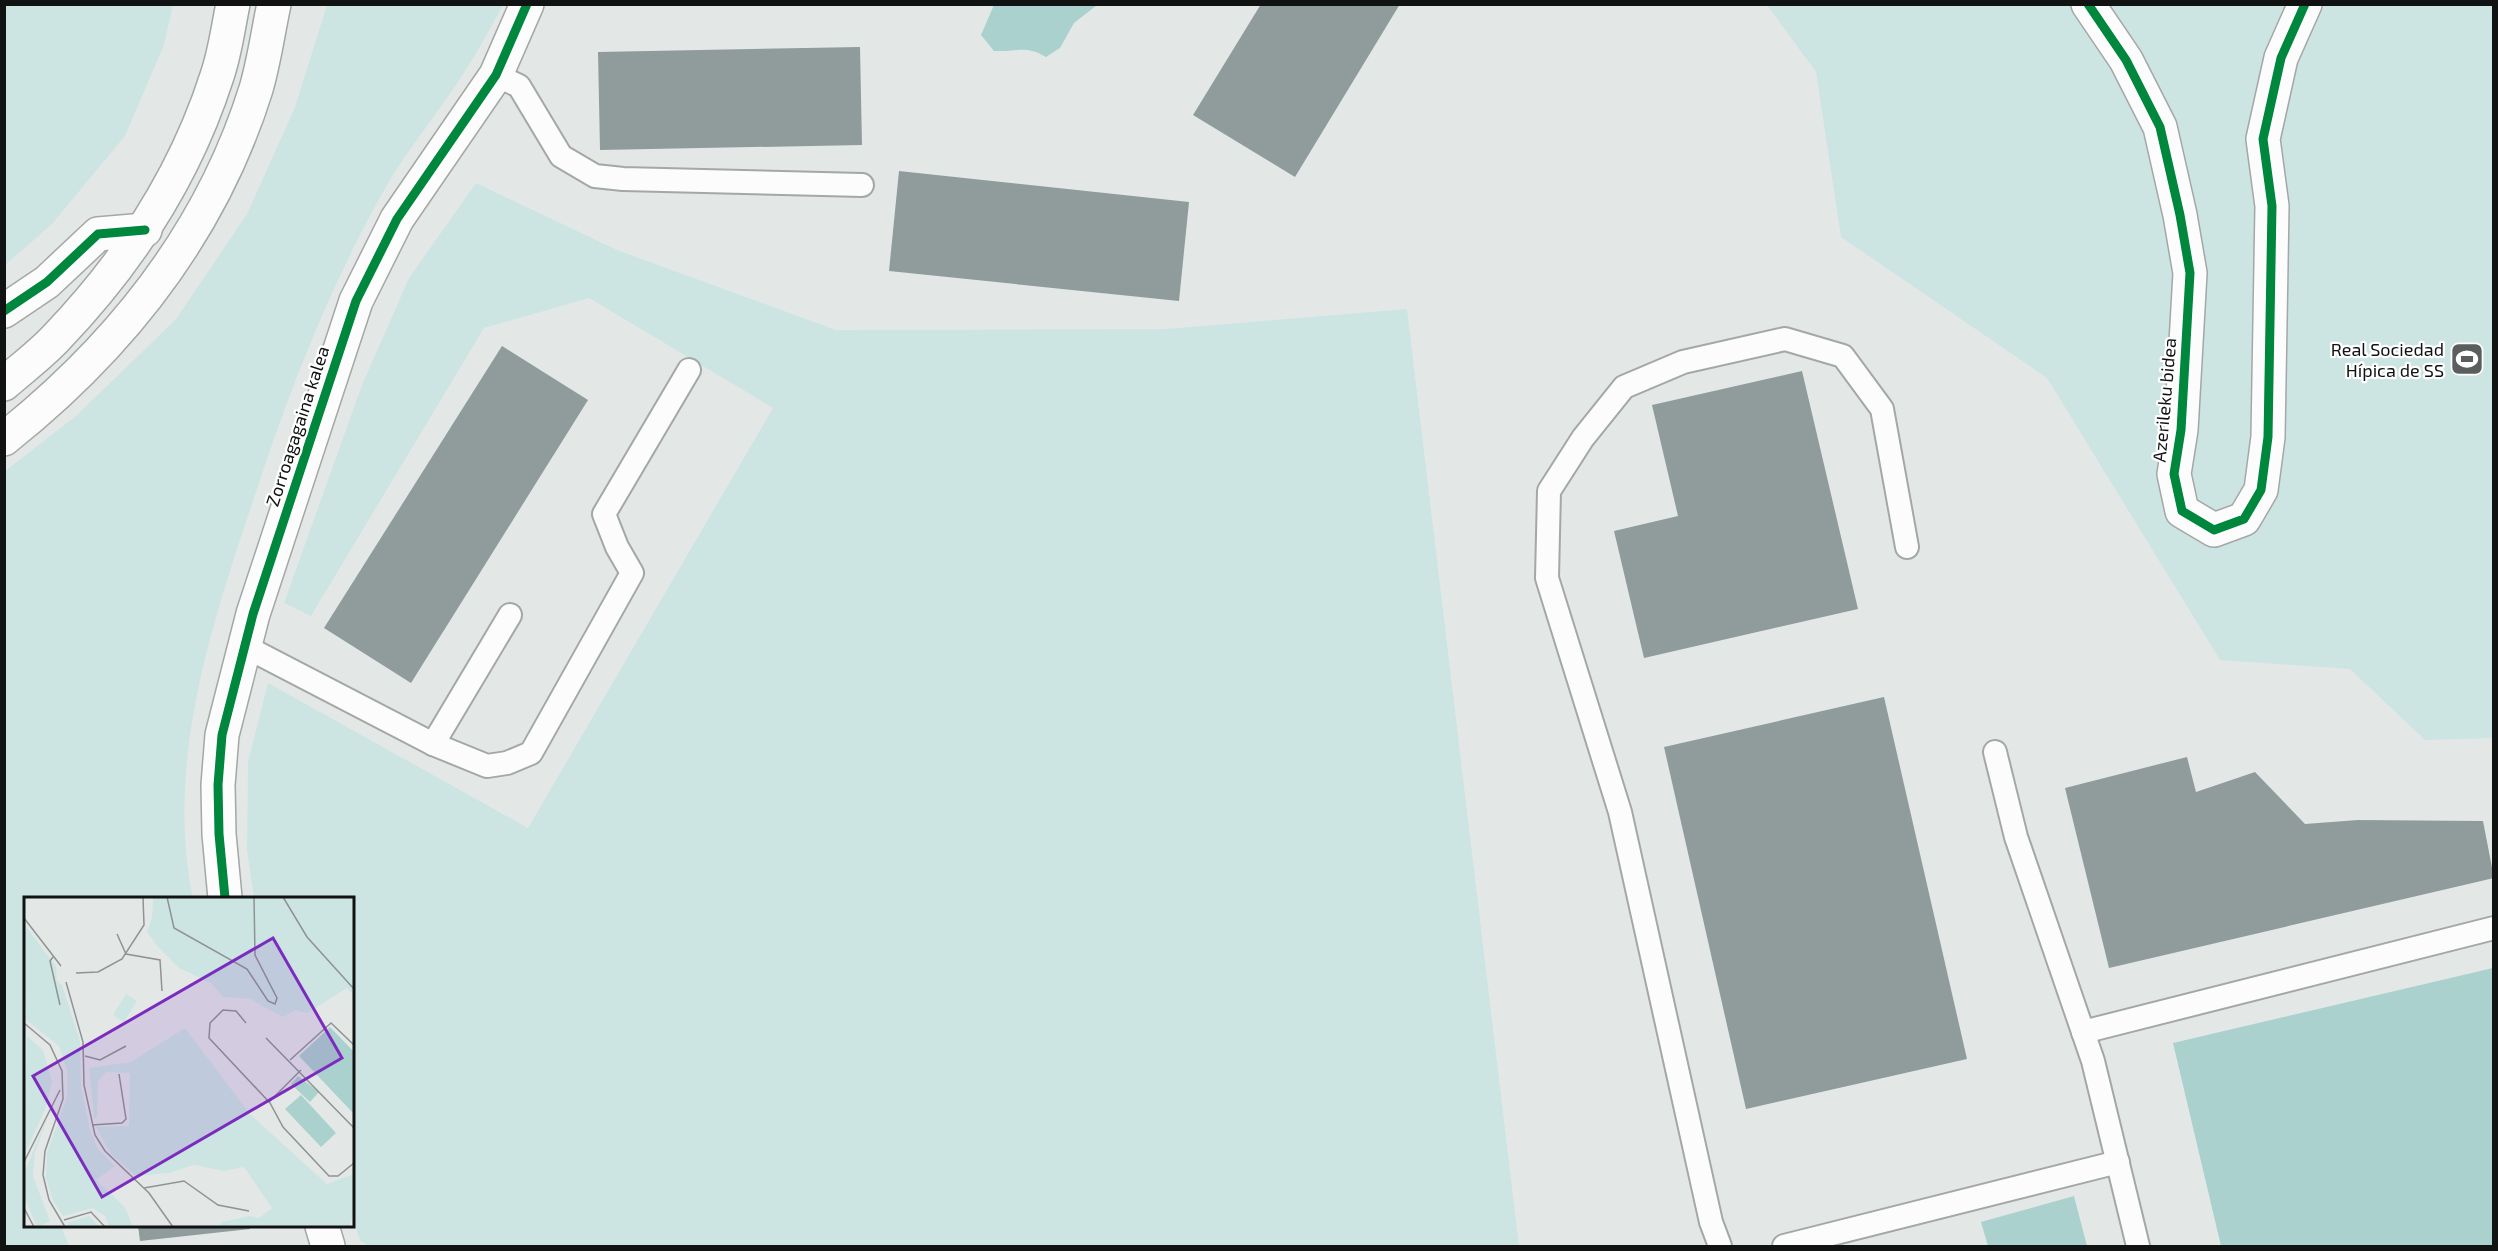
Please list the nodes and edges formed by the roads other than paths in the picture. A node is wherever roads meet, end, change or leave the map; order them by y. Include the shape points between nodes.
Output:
1 (233, 4) edge
2 (274, 4) edge
3 (527, 4) edge
4 (2088, 4) edge
5 (2305, 4) edge
6 (496, 75) junction
7 (862, 185) dead end
8 (145, 230) junction
9 (4, 311) edge
10 (689, 370) dead end
11 (4, 384) edge
12 (4, 439) edge
13 (1907, 547) dead end
14 (510, 615) dead end
15 (244, 646) junction
16 (433, 744) junction
17 (1995, 752) dead end
18 (225, 897) edge
19 (2493, 928) edge
20 (2083, 1032) junction
21 (2118, 1162) junction
22 (322, 1227) edge
23 (328, 1246) edge
24 (1720, 1246) edge
25 (1784, 1246) edge
26 (2138, 1246) edge

1 - 8 street via 218,75 190,149
2 - 12 street via 256,88 228,165 180,252 135,315 84,369
3 - 6 street, Zorroagagaina kalea
4 - 5 street, Azerileku bidea via 2126,60 2160,127 2190,273 2175,474 2182,511 2214,530 2244,519 2261,490 2268,437 2272,206 2263,139 2281,58
6 - 7 lane via 519,86 561,156 595,176
6 - 15 street, Zorroagagaina kalea via 397,219 356,301
8 - 9 street via 98,234 47,282
8 - 11 street via 101,288 54,340
10 - 16 lane via 604,514 632,573 531,753 487,766
13 - 24 lane via 1882,409 1843,356 1785,339 1683,362 1624,387 1583,438 1549,491 1547,578 1620,812 1711,1222
14 - 16 lane
15 - 16 lane
15 - 18 street, Zorroagagaina kalea via 222,735 218,785
17 - 20 lane via 2016,837
19 - 20 lane
20 - 21 lane
21 - 25 lane
21 - 26 lane
22 - 23 street

